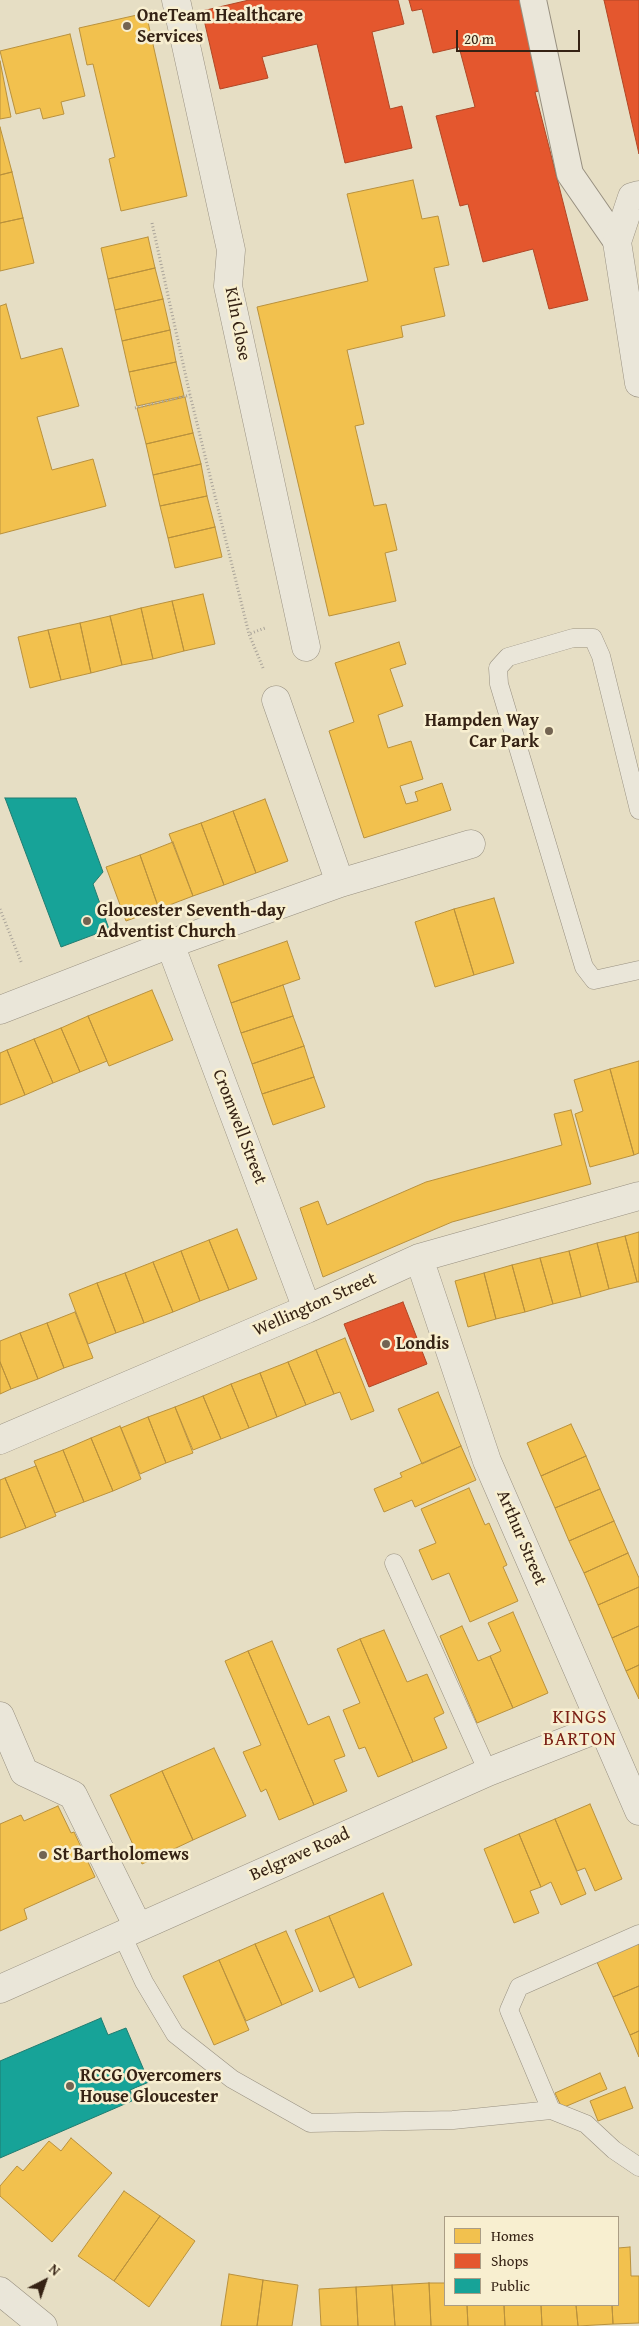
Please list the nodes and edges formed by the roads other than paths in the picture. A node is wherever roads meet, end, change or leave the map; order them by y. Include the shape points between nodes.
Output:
1 (176, 0) edge
2 (532, 0) edge
3 (639, 194) edge
4 (617, 242) junction
5 (639, 383) edge
6 (306, 647) dead end
7 (276, 700) dead end
8 (638, 806) edge
9 (471, 844) dead end
10 (340, 883) junction
11 (170, 944) junction
12 (639, 970) edge
13 (0, 1010) edge
14 (639, 1196) edge
15 (419, 1258) junction
16 (307, 1309) junction
17 (0, 1440) edge
18 (394, 1563) dead end
19 (0, 1716) edge
20 (602, 1727) junction
21 (488, 1772) junction
22 (639, 1811) edge
23 (130, 1931) junction
24 (639, 1934) edge
25 (0, 1989) edge
26 (550, 2110) junction
27 (639, 2167) edge
28 (0, 2292) edge
29 (42, 2326) edge

1 - 6 street, Kiln Close via 231,250 228,286
2 - 4 street via 570,174
3 - 4 street via 632,197
4 - 5 street
7 - 10 street
8 - 12 lane via 601,656 593,638 573,638 508,657 498,668 499,684 584,967 594,980
9 - 10 street
10 - 11 street
11 - 13 street
11 - 16 street, Cromwell Street
14 - 15 street, Wellington Street
15 - 16 street, Wellington Street
15 - 20 street, Arthur Street via 487,1461
16 - 17 street, Wellington Street
18 - 21 lane
19 - 23 street via 24,1772 73,1795
20 - 21 street, Belgrave Road
20 - 22 street, Arthur Street
21 - 23 street, Belgrave Road
23 - 25 street, Belgrave Road
23 - 26 lane via 144,1982 175,2034 232,2079 310,2124 453,2120
24 - 26 lane via 519,1987 509,2010
26 - 27 lane via 586,2124 614,2150
28 - 29 street

